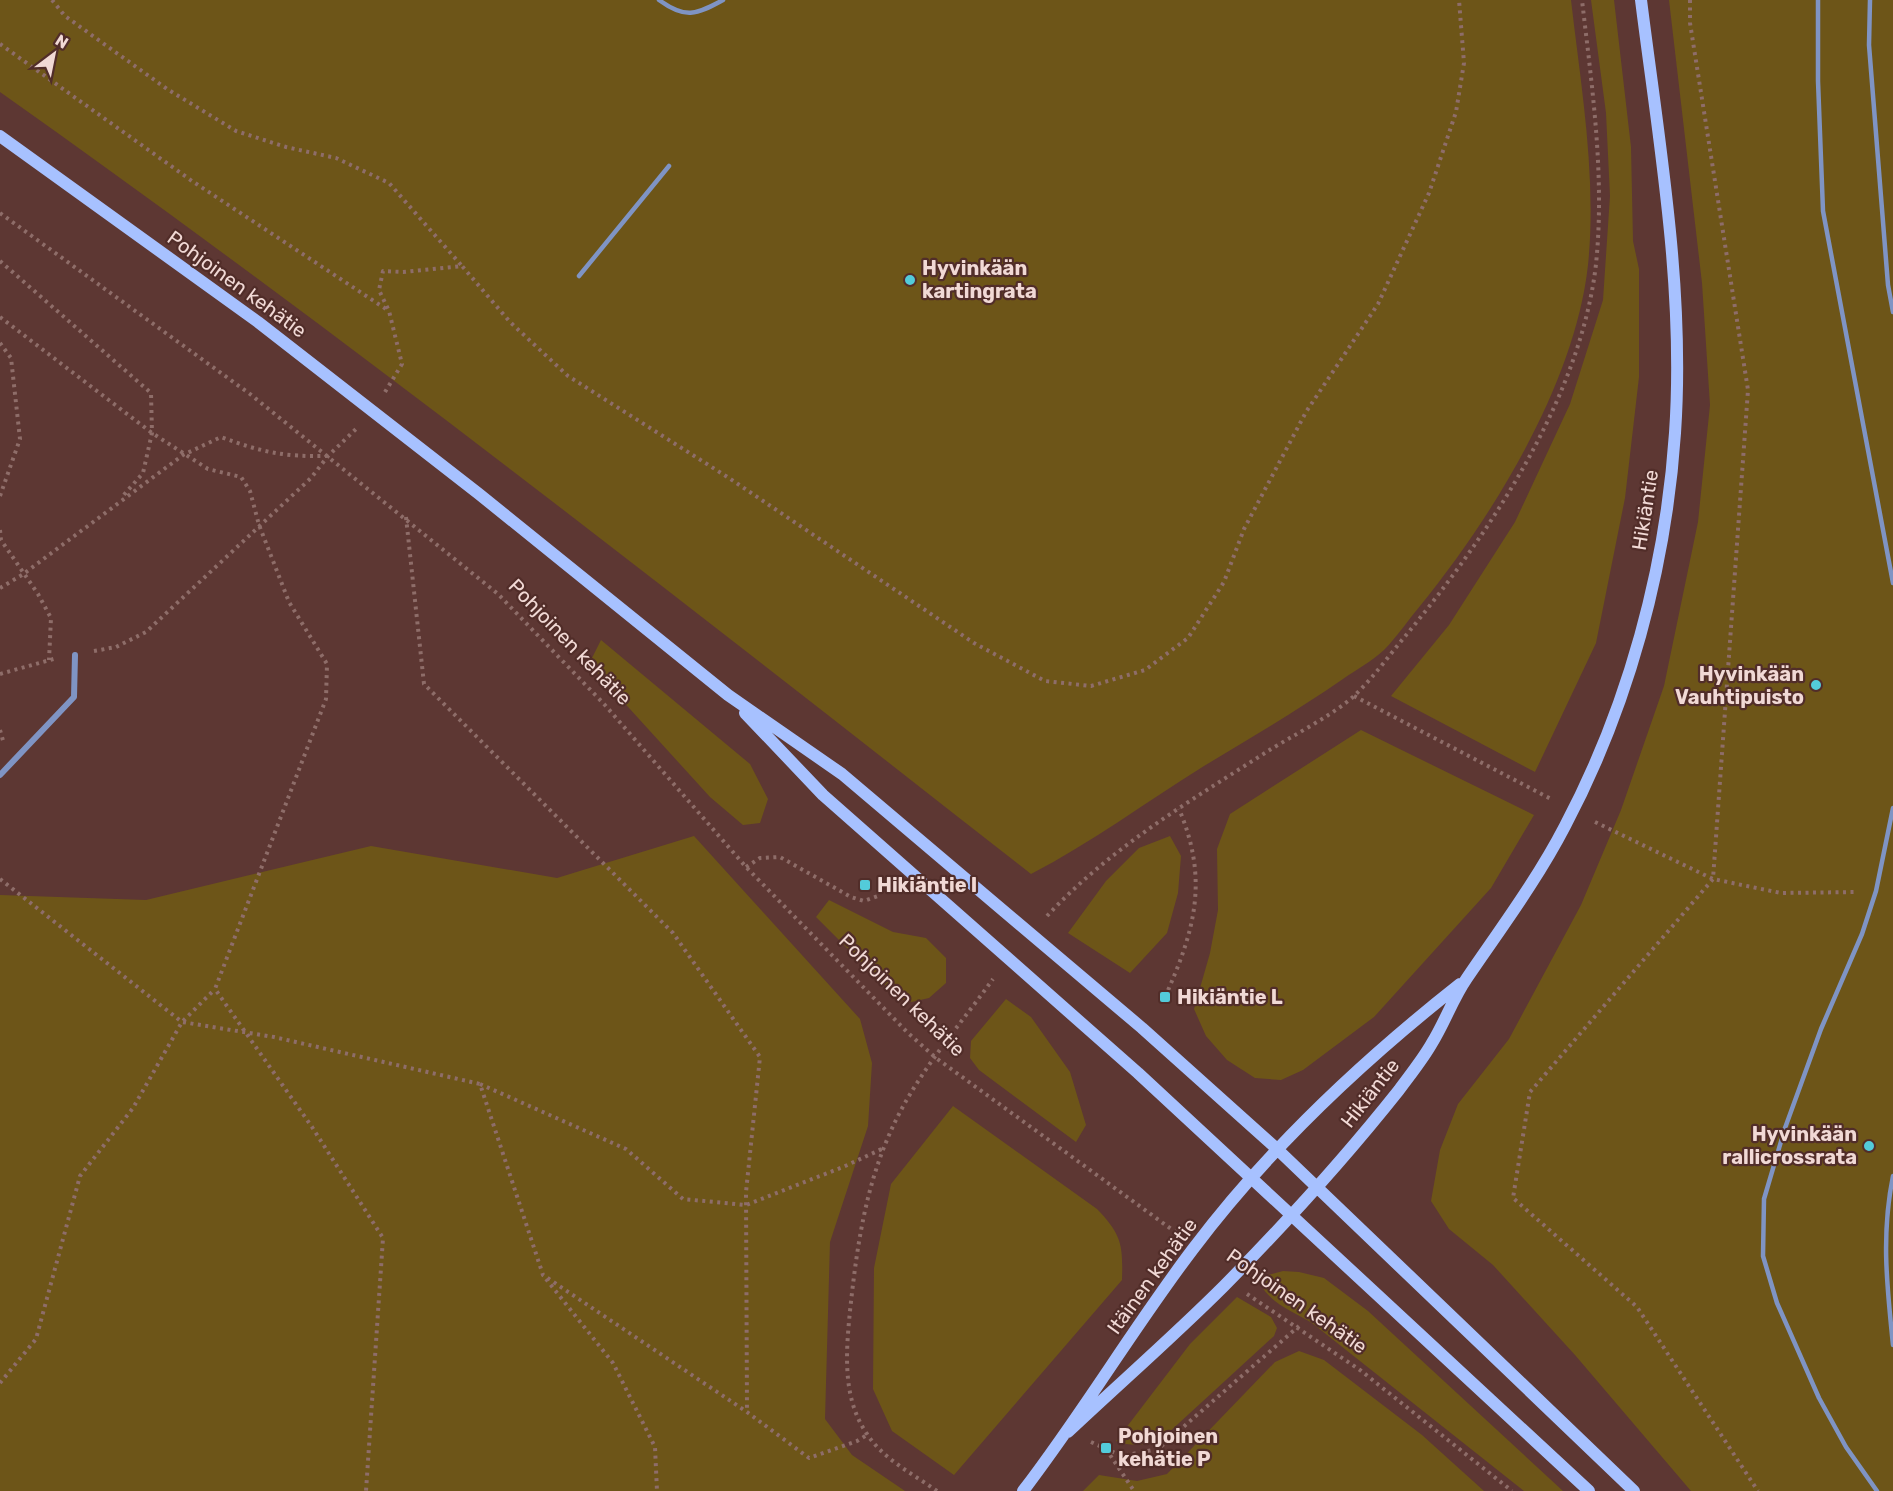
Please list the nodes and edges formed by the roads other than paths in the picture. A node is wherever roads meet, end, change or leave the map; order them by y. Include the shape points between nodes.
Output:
1 (659, 0) edge
2 (723, 0) edge
3 (1641, 0) edge
4 (1818, 0) edge
5 (1870, 0) edge
6 (0, 136) edge
7 (669, 166) dead end
8 (579, 276) dead end
9 (1893, 312) edge
10 (1893, 583) edge
11 (75, 655) dead end
12 (728, 695) junction
13 (0, 775) edge
14 (1893, 808) edge
15 (1464, 981) junction
16 (1277, 1149) junction
17 (1893, 1176) edge
18 (1251, 1179) junction
19 (1316, 1186) junction
20 (1891, 1197) edge
21 (1290, 1215) junction
22 (1893, 1345) edge
23 (1068, 1432) junction
24 (1023, 1491) edge
25 (1589, 1491) edge
26 (1634, 1491) edge
27 (1877, 1491) edge

1 - 2 lane via 676,12 699,13
3 - 15 main road, Hikiäntie via 1662,166 1677,363 1675,434 1662,533 1640,636 1593,768 1534,879
4 - 10 lane via 1823,211
5 - 9 lane via 1869,45
6 - 12 main road, Pohjoinen kehätie via 258,322
7 - 8 lane
11 - 13 street via 74,697
12 - 16 main road, Pohjoinen kehätie via 842,774 1142,1028
12 - 18 main road, Pohjoinen kehätie via 823,795 1138,1073
14 - 27 lane via 1876,891 1862,934 1821,1029 1764,1199 1763,1256 1777,1303 1819,1398 1846,1447
15 - 16 main road, Hikiäntie via 1342,1083
15 - 19 main road, Hikiäntie via 1432,1044 1355,1144
16 - 18 main road, Itäinen kehätie
16 - 19 main road, Pohjoinen kehätie
17 - 20 lane
18 - 21 main road, Pohjoinen kehätie
18 - 23 main road, Itäinen kehätie via 1193,1248
19 - 21 main road, Hikiäntie
19 - 26 main road, Pohjoinen kehätie
20 - 22 lane via 1884,1252
21 - 23 main road, Itäinen kehätie via 1230,1280
21 - 25 main road, Pohjoinen kehätie
23 - 24 main road, Itäinen kehätie

